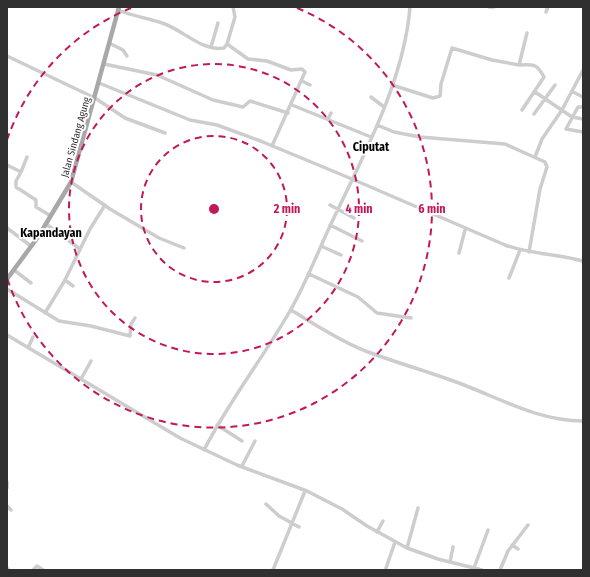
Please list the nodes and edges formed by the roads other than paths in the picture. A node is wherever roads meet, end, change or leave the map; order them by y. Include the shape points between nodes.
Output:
1 (233, 7) edge
2 (410, 7) edge
3 (489, 7) edge
4 (494, 7) edge
5 (548, 7) edge
6 (118, 8) edge
7 (546, 12) dead end
8 (218, 23) dead end
9 (527, 33) dead end
10 (109, 43) junction
11 (227, 44) junction
12 (211, 47) junction
13 (7, 56) edge
14 (126, 56) dead end
15 (104, 64) junction
16 (520, 65) junction
17 (582, 72) edge
18 (302, 81) junction
19 (393, 81) junction
20 (99, 83) junction
21 (310, 85) dead end
22 (555, 85) dead end
23 (535, 92) junction
24 (573, 92) junction
25 (371, 97) dead end
26 (583, 97) edge
27 (95, 98) junction
28 (545, 99) junction
29 (292, 105) junction
30 (583, 107) edge
31 (384, 108) junction
32 (522, 110) dead end
33 (562, 110) junction
34 (288, 113) junction
35 (331, 113) dead end
36 (534, 114) dead end
37 (572, 118) junction
38 (328, 119) junction
39 (583, 119) edge
40 (377, 125) junction
41 (583, 132) edge
42 (165, 133) dead end
43 (372, 137) junction
44 (272, 146) junction
45 (27, 156) dead end
46 (535, 157) junction
47 (7, 164) edge
48 (21, 172) junction
49 (352, 179) junction
50 (71, 182) junction
51 (105, 205) junction
52 (330, 205) dead end
53 (338, 210) junction
54 (51, 216) junction
55 (354, 218) dead end
56 (46, 224) junction
57 (330, 226) junction
58 (7, 228) edge
59 (465, 230) junction
60 (362, 241) dead end
61 (32, 246) junction
62 (321, 246) junction
63 (184, 248) dead end
64 (80, 249) junction
65 (520, 250) junction
66 (529, 252) junction
67 (459, 253) dead end
68 (341, 255) dead end
69 (583, 261) edge
70 (14, 270) junction
71 (309, 274) junction
72 (509, 278) dead end
73 (7, 279) edge
74 (65, 280) junction
75 (31, 283) dead end
76 (73, 286) dead end
77 (7, 289) edge
78 (291, 310) junction
79 (45, 313) junction
80 (134, 318) dead end
81 (411, 318) dead end
82 (7, 335) edge
83 (33, 337) dead end
84 (28, 348) junction
85 (91, 361) dead end
86 (81, 379) junction
87 (583, 421) edge
88 (217, 425) junction
89 (242, 441) dead end
90 (255, 441) dead end
91 (204, 450) junction
92 (242, 466) junction
93 (7, 482) edge
94 (7, 488) edge
95 (306, 491) junction
96 (266, 504) dead end
97 (7, 506) edge
98 (418, 508) dead end
99 (11, 510) dead end
100 (384, 521) dead end
101 (293, 524) junction
102 (528, 525) dead end
103 (299, 527) dead end
104 (488, 530) dead end
105 (377, 532) junction
106 (395, 542) junction
107 (512, 545) junction
108 (453, 547) dead end
109 (407, 548) junction
110 (518, 549) dead end
111 (450, 562) junction
112 (386, 568) dead end
113 (474, 568) junction
114 (33, 570) edge
115 (43, 570) edge
116 (273, 570) edge
117 (482, 570) edge
118 (500, 570) edge

1 - 11 street via 235,17
2 - 19 street
3 - 4 street
5 - 7 street
6 - 10 main road, Jalan Sindang Agung
6 - 12 street via 137,17 162,23
8 - 12 street
9 - 16 street
10 - 14 street via 123,50
10 - 15 main road, Jalan Sindang Agung
11 - 12 street via 220,50
11 - 18 street via 248,59 272,62 291,70 302,69 305,72
13 - 27 street
15 - 20 main road, Jalan Sindang Agung
15 - 34 street via 157,75 219,102 243,107 250,101
16 - 19 street via 452,48 440,96 433,98
16 - 23 street via 534,64 540,69 544,77
17 - 24 street
18 - 21 street
18 - 29 street
19 - 31 street
20 - 27 main road, Jalan Sindang Agung
20 - 44 street via 190,120 217,125
22 - 28 street
23 - 28 street
23 - 32 street
24 - 26 street
24 - 33 street
25 - 31 street
27 - 42 street via 122,116
27 - 50 main road, Jalan Sindang Agung
28 - 33 street
28 - 36 street
29 - 34 street
29 - 38 street
30 - 37 street via 579,107
31 - 40 street
33 - 37 street
33 - 46 street via 542,139
34 - 44 street
35 - 38 street
37 - 39 street
37 - 41 street via 566,129
38 - 43 street
40 - 43 street
40 - 46 street via 394,132 420,137 505,144
43 - 49 street
44 - 49 street
45 - 48 street
46 - 66 street via 545,162 547,167 540,189
47 - 48 street
48 - 54 street via 16,187 36,200 36,207
49 - 53 street
49 - 59 street
50 - 51 street
50 - 54 main road, Jalan Sindang Agung
51 - 63 street via 159,238
51 - 64 street
52 - 53 street
53 - 55 street
53 - 57 street
54 - 56 main road, Jalan Sindang Agung
56 - 61 main road, Jalan Sindang Agung
56 - 64 street
57 - 60 street
57 - 62 street
58 - 61 street
59 - 65 street
59 - 67 street
61 - 70 main road, Jalan Sindang Agung
62 - 68 street
62 - 71 street
64 - 74 street
65 - 66 street
65 - 72 street
66 - 69 street
70 - 73 main road, Jalan Sindang Agung
70 - 75 street
71 - 78 street
71 - 81 street via 358,297 380,315 392,314
74 - 76 street
74 - 79 street
77 - 79 street
78 - 87 street via 363,350 463,384 515,407 570,421
78 - 88 street
79 - 80 street via 59,321 130,336
82 - 84 street
83 - 84 street
84 - 86 street
85 - 86 street
86 - 91 street
88 - 89 street
88 - 91 street
90 - 92 street
91 - 92 street
92 - 95 street
93 - 94 street
95 - 101 street
95 - 105 street via 342,509
96 - 101 street
97 - 99 street
98 - 109 street
100 - 105 street
101 - 103 street
101 - 116 street
102 - 107 street
104 - 113 street
105 - 106 street
106 - 109 street
106 - 112 street
107 - 110 street
107 - 118 street via 504,557
108 - 111 street
109 - 111 street
111 - 113 street
113 - 117 street
114 - 115 street via 36,566

